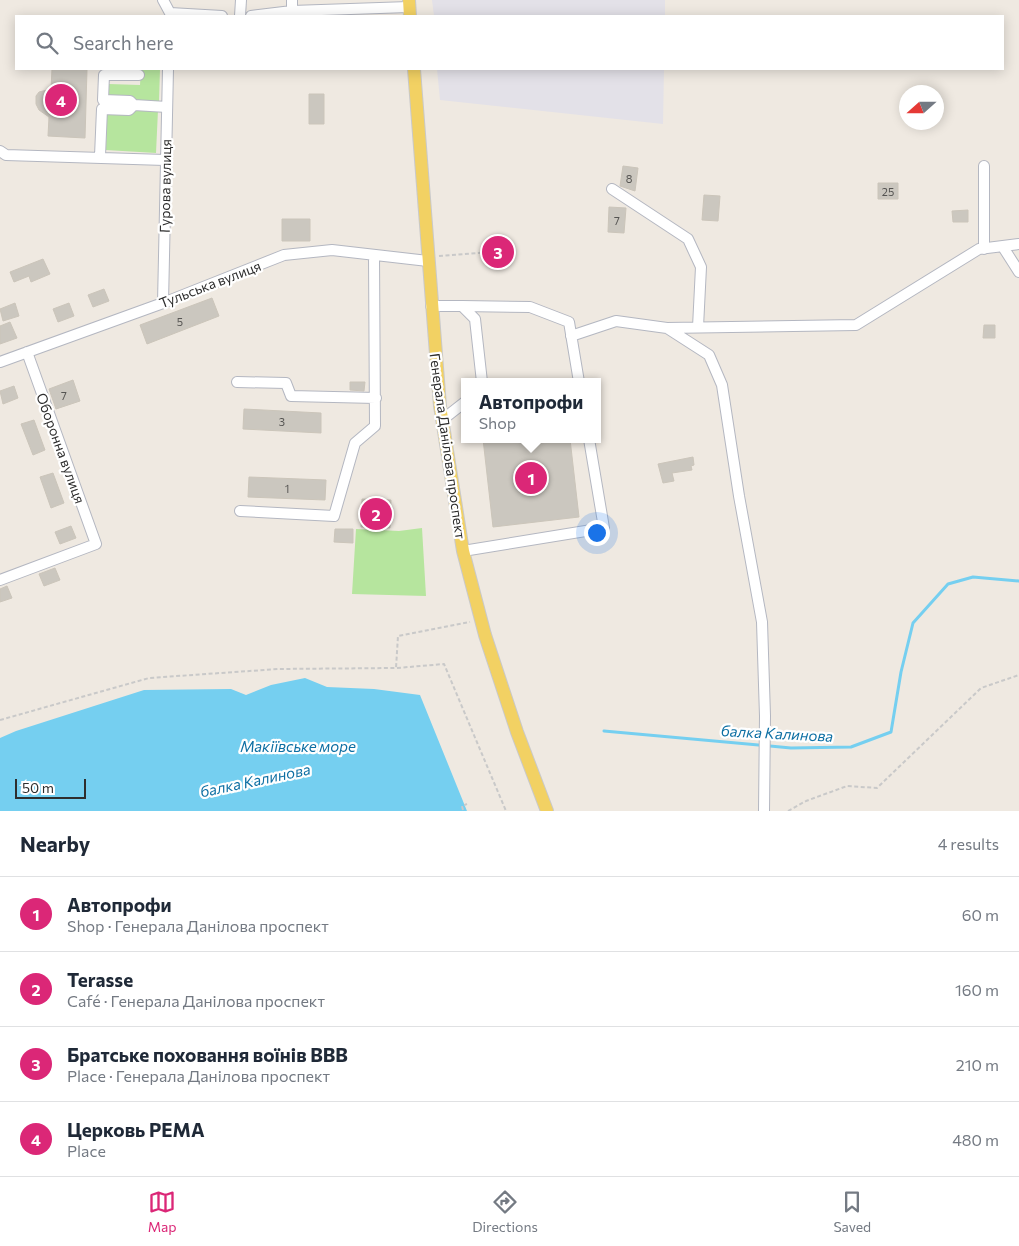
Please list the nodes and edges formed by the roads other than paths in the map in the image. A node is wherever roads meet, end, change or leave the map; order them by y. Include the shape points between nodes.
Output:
1 (163, 0) edge
2 (170, 0) edge
3 (241, 0) edge
4 (292, 0) edge
5 (409, 8) edge
6 (292, 12) junction
7 (170, 14) edge
8 (196, 15) edge
9 (240, 15) edge
10 (261, 15) edge
11 (168, 70) edge
12 (414, 70) edge
13 (139, 76) dead end
14 (134, 105) junction
15 (168, 107) junction
16 (0, 151) edge
17 (100, 156) junction
18 (165, 160) junction
19 (984, 166) dead end
20 (612, 189) dead end
21 (1019, 244) edge
22 (1003, 247) junction
23 (982, 249) junction
24 (374, 255) junction
25 (427, 259) junction
26 (1019, 272) edge
27 (163, 303) junction
28 (431, 306) junction
29 (462, 306) junction
30 (667, 328) junction
31 (698, 328) junction
32 (571, 336) junction
33 (27, 352) junction
34 (0, 362) edge
35 (482, 378) edge
36 (578, 378) edge
37 (237, 382) dead end
38 (376, 398) junction
39 (461, 405) edge
40 (442, 420) junction
41 (590, 443) edge
42 (240, 511) dead end
43 (463, 551) junction
44 (0, 580) edge
45 (547, 811) edge
46 (764, 811) edge

1 - 7 street
2 - 7 street
3 - 9 street
4 - 6 street
5 - 6 street
6 - 10 street
7 - 8 street
11 - 15 street, Гурова вулиця
12 - 25 main road, Генерала Данілова проспект
13 - 14 street via 104,75 103,100 130,101
14 - 15 street
14 - 17 street via 129,110 102,109
15 - 18 street, Гурова вулиця
16 - 17 street via 6,155
17 - 18 street
18 - 27 street, Гурова вулиця
19 - 23 street
20 - 31 street via 688,239 702,268
21 - 22 street
22 - 23 street
22 - 26 street
23 - 31 street via 856,325
24 - 25 street, Тульська вулиця
24 - 27 street, Тульська вулиця via 332,250 284,255
24 - 38 street
25 - 28 main road, Генерала Данілова проспект
27 - 33 street, Тульська вулиця
28 - 29 street
28 - 40 main road, Генерала Данілова проспект
29 - 32 street via 530,306 568,322
29 - 35 street via 475,319
30 - 31 street
30 - 32 street via 616,321
30 - 46 street via 709,355 722,385 762,622
32 - 36 street
33 - 34 street, Тульська вулиця
33 - 44 street, Оборонна вулиця via 96,544
37 - 38 street via 286,383 291,396
38 - 42 street via 375,426 355,443 334,516
39 - 40 street
40 - 43 main road, Генерала Данілова проспект
41 - 43 street via 604,528
43 - 45 main road, Генерала Данілова проспект via 517,732

